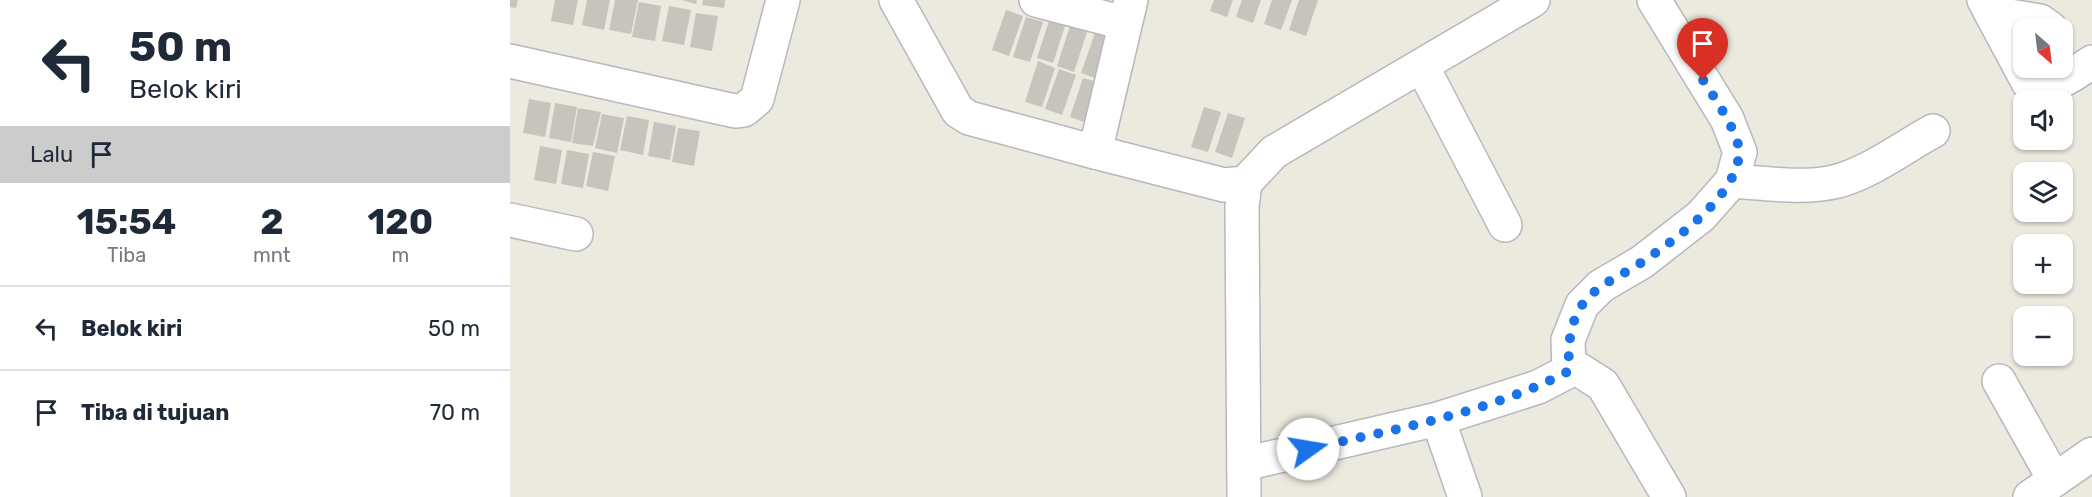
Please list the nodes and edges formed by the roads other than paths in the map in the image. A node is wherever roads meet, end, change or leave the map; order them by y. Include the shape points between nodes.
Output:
1 (783, 0) edge
2 (896, 0) edge
3 (1036, 0) edge
4 (1533, 0) edge
5 (1654, 0) edge
6 (1987, 7) edge
7 (1127, 11) edge
8 (2029, 18) edge
9 (510, 61) edge
10 (2076, 64) edge
11 (1422, 66) junction
12 (1933, 131) dead end
13 (1095, 152) junction
14 (1732, 181) junction
15 (1225, 182) junction
16 (510, 220) edge
17 (1505, 225) dead end
18 (576, 234) dead end
19 (1569, 371) junction
20 (1999, 381) dead end
21 (1438, 418) junction
22 (2092, 454) edge
23 (1244, 464) junction
24 (2042, 488) edge
25 (1244, 497) edge
26 (1465, 497) edge
27 (1669, 497) edge

1 - 9 street via 758,99 744,110
2 - 13 street via 958,111 969,118
3 - 7 street
4 - 11 street
5 - 14 street via 1728,119 1740,152
6 - 8 street
6 - 10 street via 2029,84 2043,87
7 - 13 street
11 - 15 street
11 - 17 street
12 - 14 street via 1836,181
13 - 15 street
14 - 19 street via 1701,216 1642,262 1601,286 1582,305 1568,340
15 - 23 street via 1242,207
16 - 18 street
19 - 21 street via 1538,387
19 - 27 street via 1578,369 1603,385
20 - 24 street
21 - 23 street
21 - 26 street
22 - 24 street
23 - 25 street

